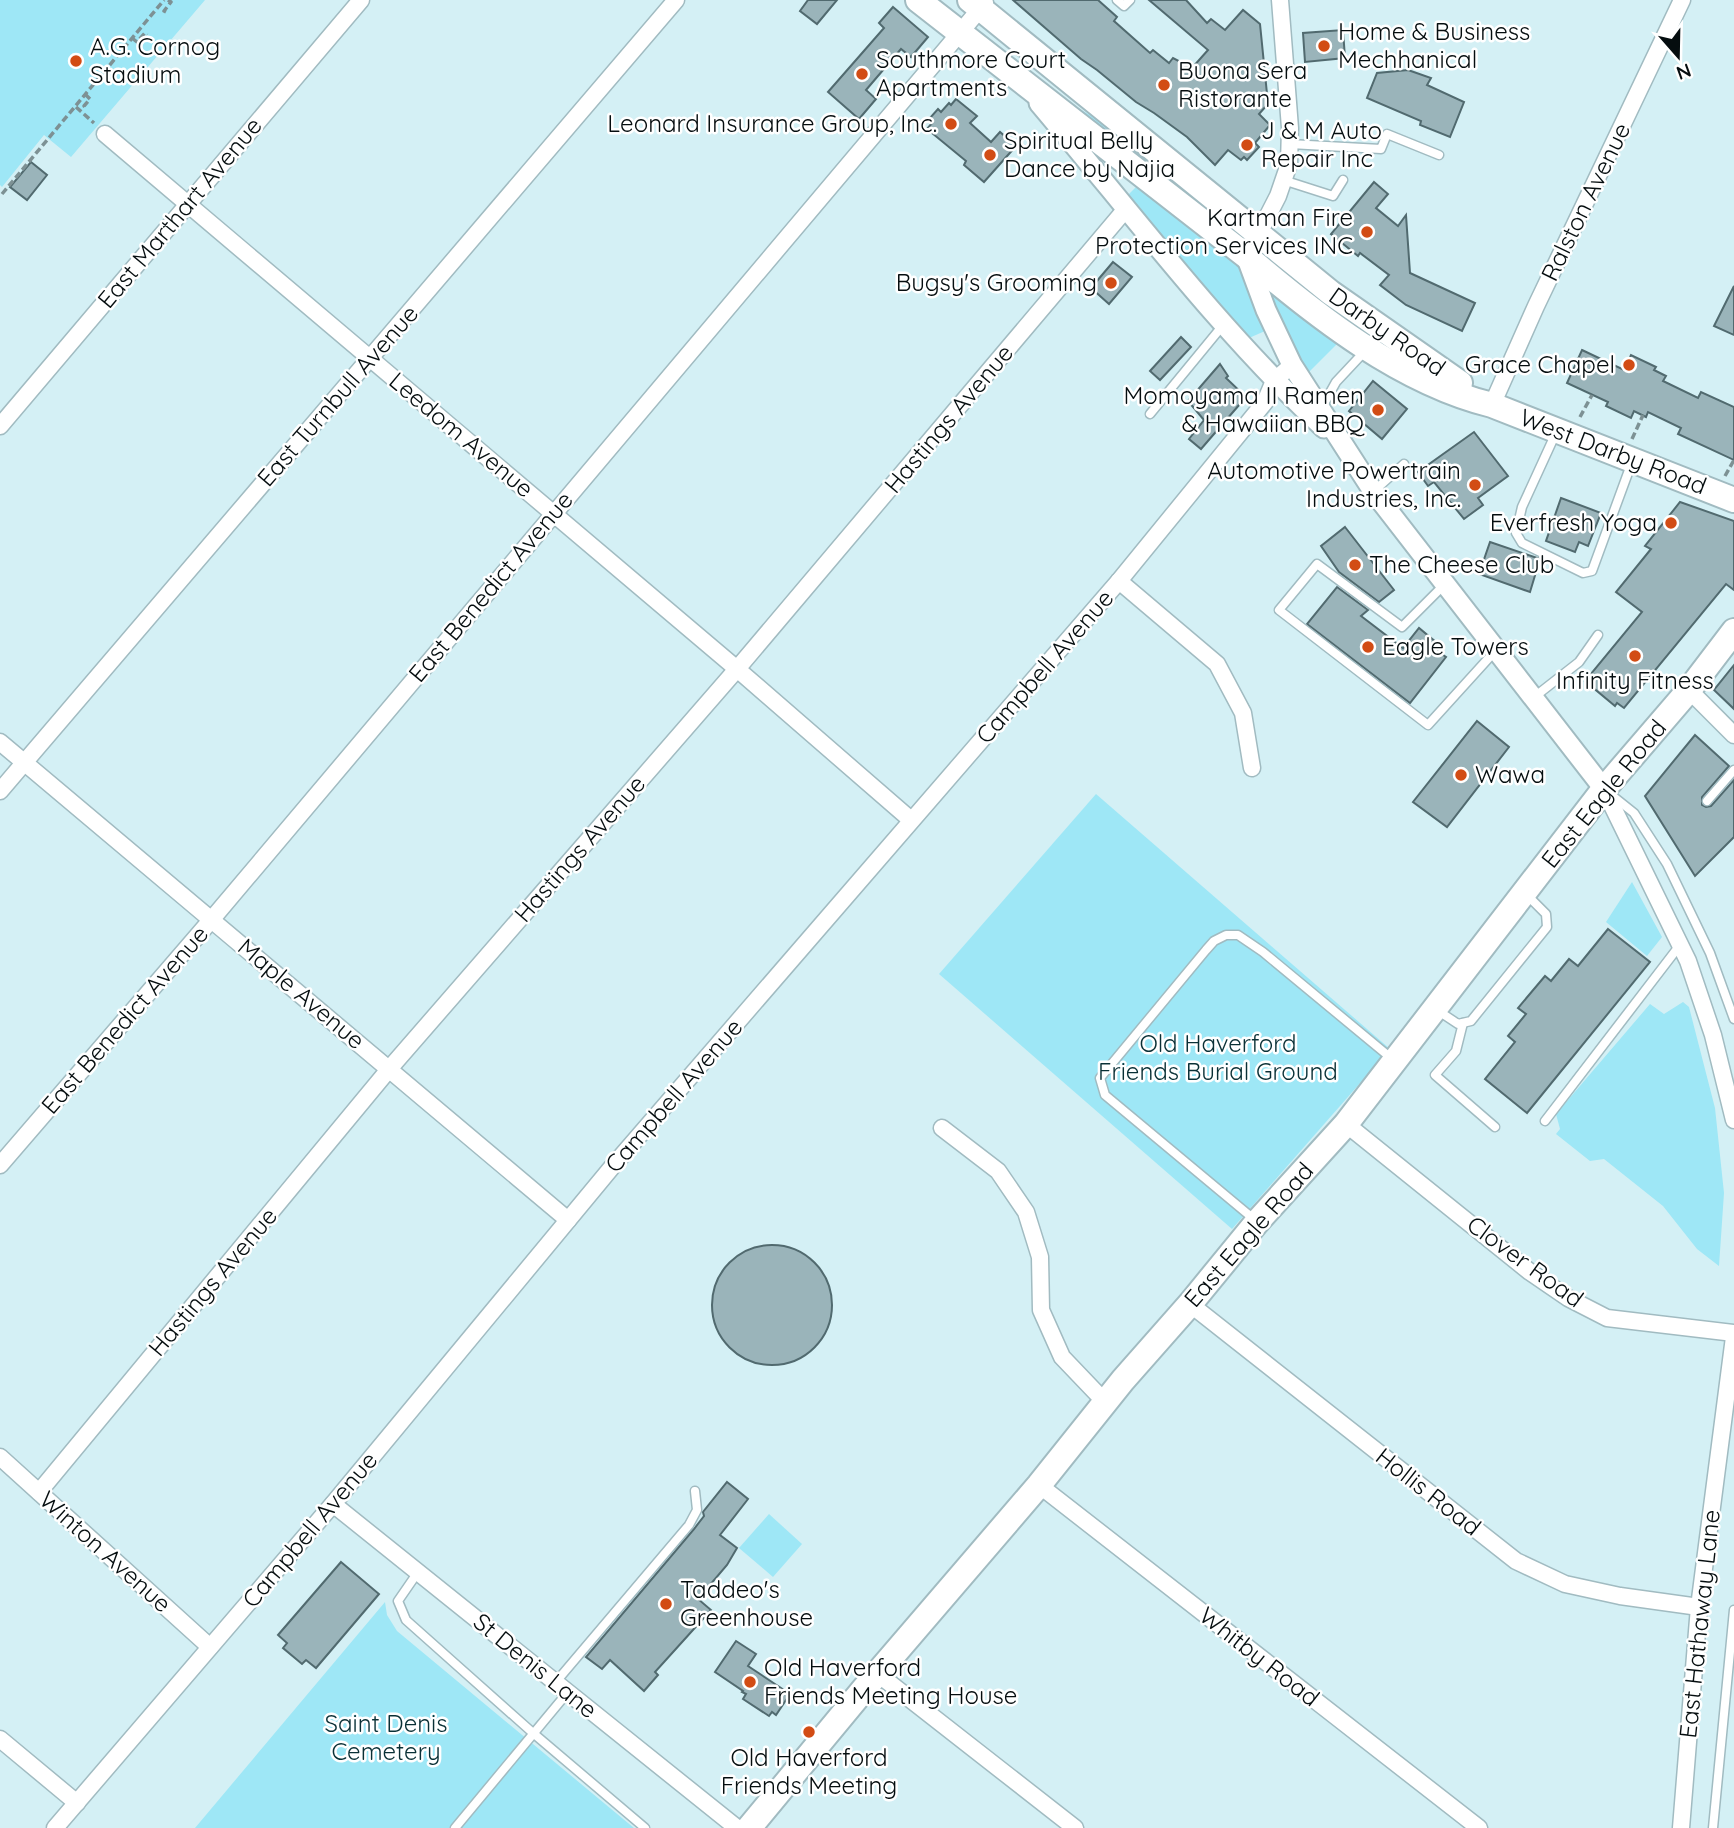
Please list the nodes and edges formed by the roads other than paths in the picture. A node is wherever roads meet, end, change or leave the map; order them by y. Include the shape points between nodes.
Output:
1 (361, 0) edge
2 (676, 0) edge
3 (918, 0) edge
4 (1117, 0) edge
5 (1130, 0) edge
6 (1280, 0) edge
7 (1682, 0) edge
8 (980, 3) edge
9 (960, 34) junction
10 (1020, 81) junction
11 (105, 134) road end
12 (1290, 144) junction
13 (1439, 155) dead end
14 (1283, 180) junction
15 (1343, 180) dead end
16 (188, 204) junction
17 (1125, 210) junction
18 (1252, 245) junction
19 (1224, 324) junction
20 (1368, 348) junction
21 (371, 358) junction
22 (1292, 365) junction
23 (1274, 381) junction
24 (1492, 405) junction
25 (1321, 410) junction
26 (1150, 414) dead end
27 (0, 426) edge
28 (1565, 435) junction
29 (1340, 443) junction
30 (1627, 458) junction
31 (1404, 464) dead end
32 (1373, 491) junction
33 (1734, 500) edge
34 (553, 513) junction
35 (1119, 582) junction
36 (1445, 584) junction
37 (1734, 632) edge
38 (1598, 635) dead end
39 (1496, 650) junction
40 (737, 669) junction
41 (1689, 690) junction
42 (1533, 698) junction
43 (1734, 735) edge
44 (0, 742) edge
45 (24, 762) junction
46 (1252, 768) dead end
47 (1734, 770) edge
48 (1604, 789) junction
49 (0, 791) edge
50 (1707, 801) dead end
51 (912, 820) junction
52 (1524, 892) junction
53 (212, 919) junction
54 (1681, 944) junction
55 (1435, 1008) junction
56 (1734, 1019) edge
57 (1463, 1023) junction
58 (1395, 1061) junction
59 (390, 1068) junction
60 (1734, 1120) edge
61 (1545, 1121) dead end
62 (1346, 1124) junction
63 (1495, 1127) dead end
64 (942, 1128) dead end
65 (0, 1164) edge
66 (568, 1220) junction
67 (1257, 1222) junction
68 (1190, 1304) junction
69 (1734, 1335) edge
70 (1105, 1402) junction
71 (0, 1457) edge
72 (1040, 1485) junction
73 (695, 1491) dead end
74 (39, 1492) junction
75 (333, 1504) junction
76 (418, 1572) junction
77 (1699, 1607) junction
78 (1734, 1611) edge
79 (209, 1647) junction
80 (878, 1674) junction
81 (562, 1687) junction
82 (533, 1733) junction
83 (0, 1739) edge
84 (77, 1803) junction
85 (55, 1828) edge
86 (455, 1828) edge
87 (645, 1828) edge
88 (737, 1828) edge
89 (749, 1828) edge
90 (1075, 1828) edge
91 (1479, 1828) edge
92 (1681, 1828) edge
93 (1713, 1828) edge

1 - 16 street, East Marthart Avenue
2 - 21 street, East Turnbull Avenue
3 - 9 main road, Darby Road
4 - 5 lane via 1124,6
6 - 12 street
7 - 24 street, Ralston Avenue
8 - 9 street, East Benedict Avenue
8 - 18 main road, Darby Road via 1222,204
9 - 10 main road, Darby Road
9 - 34 street, East Benedict Avenue
10 - 17 street, Darby Road
10 - 18 main road, Darby Road
11 - 16 street, Leedom Avenue
12 - 13 lane via 1381,149 1387,134
12 - 14 street
14 - 15 lane via 1333,196
14 - 18 street
16 - 21 street, Leedom Avenue
16 - 27 street, East Marthart Avenue
17 - 19 street, Darby Road
17 - 40 street, Hastings Avenue
18 - 20 main road, Darby Road via 1291,295
18 - 22 street, Darby Road via 1266,310
18 - 24 main road, Darby Road via 1331,293
19 - 23 street, Darby Road
19 - 26 lane
20 - 24 main road, Darby Road via 1452,393
20 - 25 lane via 1336,383
21 - 34 street, Leedom Avenue
21 - 45 street, East Turnbull Avenue
22 - 23 street, Campbell Avenue
22 - 25 street, Darby Road
23 - 29 street, Darby Road
23 - 35 street, Campbell Avenue via 1265,402
24 - 28 main road, West Darby Road
25 - 29 street, Darby Road
28 - 30 main road, West Darby Road
28 - 30 lane via 1522,507 1516,533 1522,543 1583,573 1592,571
29 - 32 street, Darby Road
30 - 33 main road, West Darby Road
31 - 32 lane
32 - 36 street, Darby Road
34 - 40 street, Leedom Avenue
34 - 53 street, East Benedict Avenue
35 - 46 street via 1217,664 1243,713
35 - 51 street, Campbell Avenue
36 - 39 street, Darby Road
36 - 39 lane via 1402,626 1317,564 1279,610 1428,725
37 - 41 main road, East Eagle Road
38 - 42 lane via 1578,662
39 - 42 street, Darby Road
40 - 51 street, Leedom Avenue
40 - 59 street, Hastings Avenue
41 - 43 street
41 - 48 main road, East Eagle Road
42 - 48 street, Darby Road
44 - 45 street, Maple Avenue
45 - 49 street, East Turnbull Avenue
45 - 53 street, Maple Avenue
47 - 50 lane
48 - 52 main road, East Eagle Road
48 - 54 street
48 - 56 lane via 1634,813 1667,864 1710,953
51 - 66 street, Campbell Avenue
52 - 55 main road, East Eagle Road
52 - 57 lane via 1546,914 1547,927 1471,1021
53 - 59 street, Maple Avenue
53 - 65 street, East Benedict Avenue
54 - 60 street via 1713,1035
54 - 61 lane
55 - 57 lane
55 - 58 main road, East Eagle Road
57 - 63 lane via 1456,1051 1434,1075
58 - 62 main road, East Eagle Road
58 - 67 lane via 1238,935 1226,935 1206,950 1100,1078 1101,1087
59 - 66 street, Maple Avenue
59 - 74 street, Hastings Avenue
62 - 67 main road, East Eagle Road
62 - 69 street, Clover Road via 1569,1298 1607,1318
64 - 70 street via 998,1171 1026,1212 1040,1257 1041,1310 1062,1357
66 - 75 street, Campbell Avenue
67 - 68 main road, East Eagle Road
68 - 70 main road, East Eagle Road
68 - 77 street, Hollis Road via 1516,1561 1565,1584
69 - 77 street, East Hathaway Lane
70 - 72 main road, East Eagle Road
71 - 74 street, Winton Avenue
72 - 80 main road, East Eagle Road
72 - 91 street, Whitby Road
73 - 81 lane via 696,1510 689,1525
74 - 79 street, Winton Avenue
75 - 76 street, St Denis Lane
75 - 79 street, Campbell Avenue
76 - 81 street, St Denis Lane
76 - 82 lane via 398,1601 405,1620
77 - 92 street, East Hathaway Lane
78 - 93 lane
79 - 84 street, Campbell Avenue
80 - 89 main road, East Eagle Road
80 - 90 street
81 - 82 lane
81 - 88 street, St Denis Lane
82 - 86 lane
82 - 87 lane
83 - 84 street
84 - 85 street, Campbell Avenue

